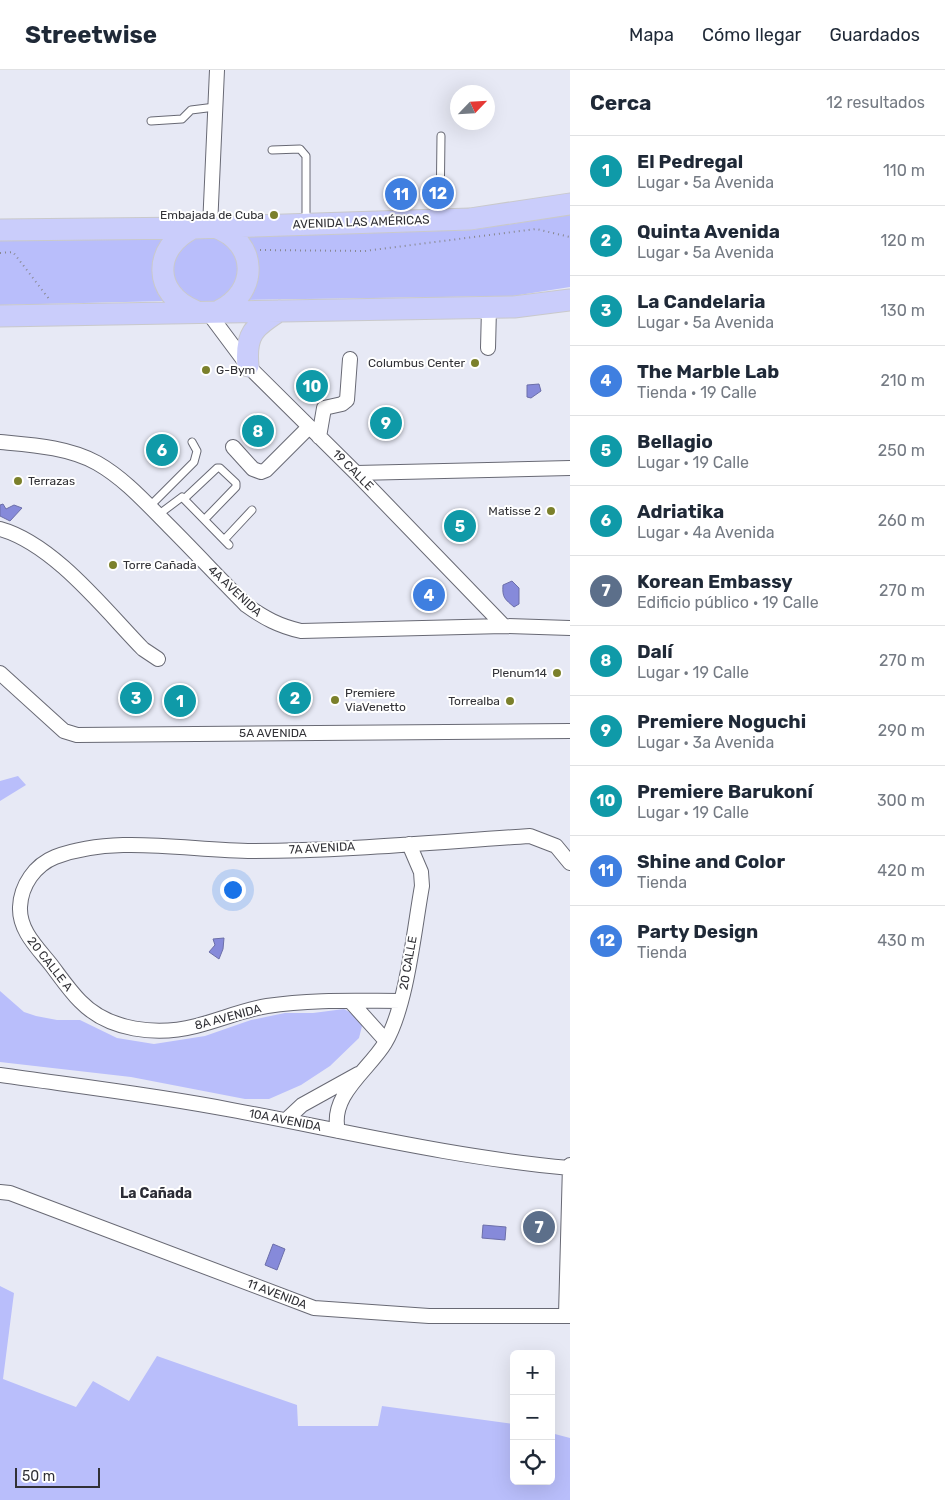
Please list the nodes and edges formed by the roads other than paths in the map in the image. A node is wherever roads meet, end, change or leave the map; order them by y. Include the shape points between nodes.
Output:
1 (217, 70) edge
2 (215, 107) junction
3 (151, 120) dead end
4 (441, 136) dead end
5 (272, 150) dead end
6 (570, 204) edge
7 (440, 220) junction
8 (306, 224) junction
9 (206, 228) junction
10 (0, 230) edge
11 (570, 300) edge
12 (489, 308) junction
13 (207, 311) junction
14 (279, 311) junction
15 (0, 316) edge
16 (488, 348) dead end
17 (350, 359) dead end
18 (248, 366) junction
19 (314, 432) junction
20 (0, 442) edge
21 (192, 442) dead end
22 (233, 447) dead end
23 (570, 468) edge
24 (356, 473) junction
25 (184, 499) junction
26 (154, 510) junction
27 (252, 510) dead end
28 (205, 519) junction
29 (0, 529) edge
30 (504, 626) junction
31 (570, 628) edge
32 (158, 659) dead end
33 (0, 673) edge
34 (570, 731) edge
35 (409, 844) junction
36 (64, 854) joint
37 (570, 863) edge
38 (401, 1001) junction
39 (351, 1002) junction
40 (106, 1019) joint
41 (386, 1041) junction
42 (361, 1072) junction
43 (0, 1075) edge
44 (286, 1120) junction
45 (338, 1131) junction
46 (570, 1167) edge
47 (0, 1192) edge
48 (568, 1315) edge

1 - 2 street
2 - 3 lane via 191,110 182,119
2 - 9 street
4 - 7 lane
5 - 8 lane via 300,149 306,156
6 - 7 main road, AVENIDA LAS AMÉRICAS via 470,219
7 - 8 main road, AVENIDA LAS AMÉRICAS
8 - 9 main road, AVENIDA LAS AMÉRICAS
9 - 10 main road, AVENIDA LAS AMÉRICAS
9 - 13 main road via 231,234 243,248 249,269 246,285 237,299
9 - 13 main road via 181,233 166,252 162,265 167,289 184,307
11 - 12 main road
12 - 14 main road
12 - 16 street
13 - 14 main road
13 - 15 main road
13 - 18 street, 19 CALLE
14 - 18 main road via 255,328 246,349
17 - 19 street via 347,400 324,408
18 - 19 street, 19 CALLE
19 - 22 street via 261,472 253,469
19 - 24 street, 19 CALLE
20 - 26 street, 4A AVENIDA via 50,448 95,462 115,474
21 - 26 lane via 197,451 194,462
23 - 24 street
24 - 30 street, 19 CALLE
25 - 26 lane via 179,498
25 - 28 lane
25 - 28 lane via 217,468 236,483 236,487
26 - 30 street, 4A AVENIDA via 246,605 262,618 282,627 300,631
27 - 28 lane via 226,542
29 - 32 street via 23,538 58,563 143,649
30 - 31 street, 4A AVENIDA
33 - 34 street, 5A AVENIDA via 64,731 77,735
35 - 36 street, 7A AVENIDA via 253,851 107,845
35 - 37 street, 7A AVENIDA via 530,836 556,846
35 - 38 street, 20 CALLE via 421,872 422,886
36 - 40 street, 20 CALLE A via 47,861 30,877 20,902 22,921 29,937 78,1000
38 - 39 street, 8A AVENIDA
38 - 41 street, 20 CALLE
39 - 40 street, 8A AVENIDA via 266,1006 193,1027 164,1031 134,1030
39 - 41 street
41 - 42 street, 20 CALLE
42 - 44 street, 20 CALLE via 302,1105
42 - 45 street, 20 CALLE via 341,1101 335,1121
43 - 44 street, 10A AVENIDA via 91,1086
44 - 45 street, 10A AVENIDA
45 - 46 street, 10A AVENIDA via 502,1162
46 - 48 street
47 - 48 street, 11 AVENIDA via 19,1196 314,1308 429,1316

